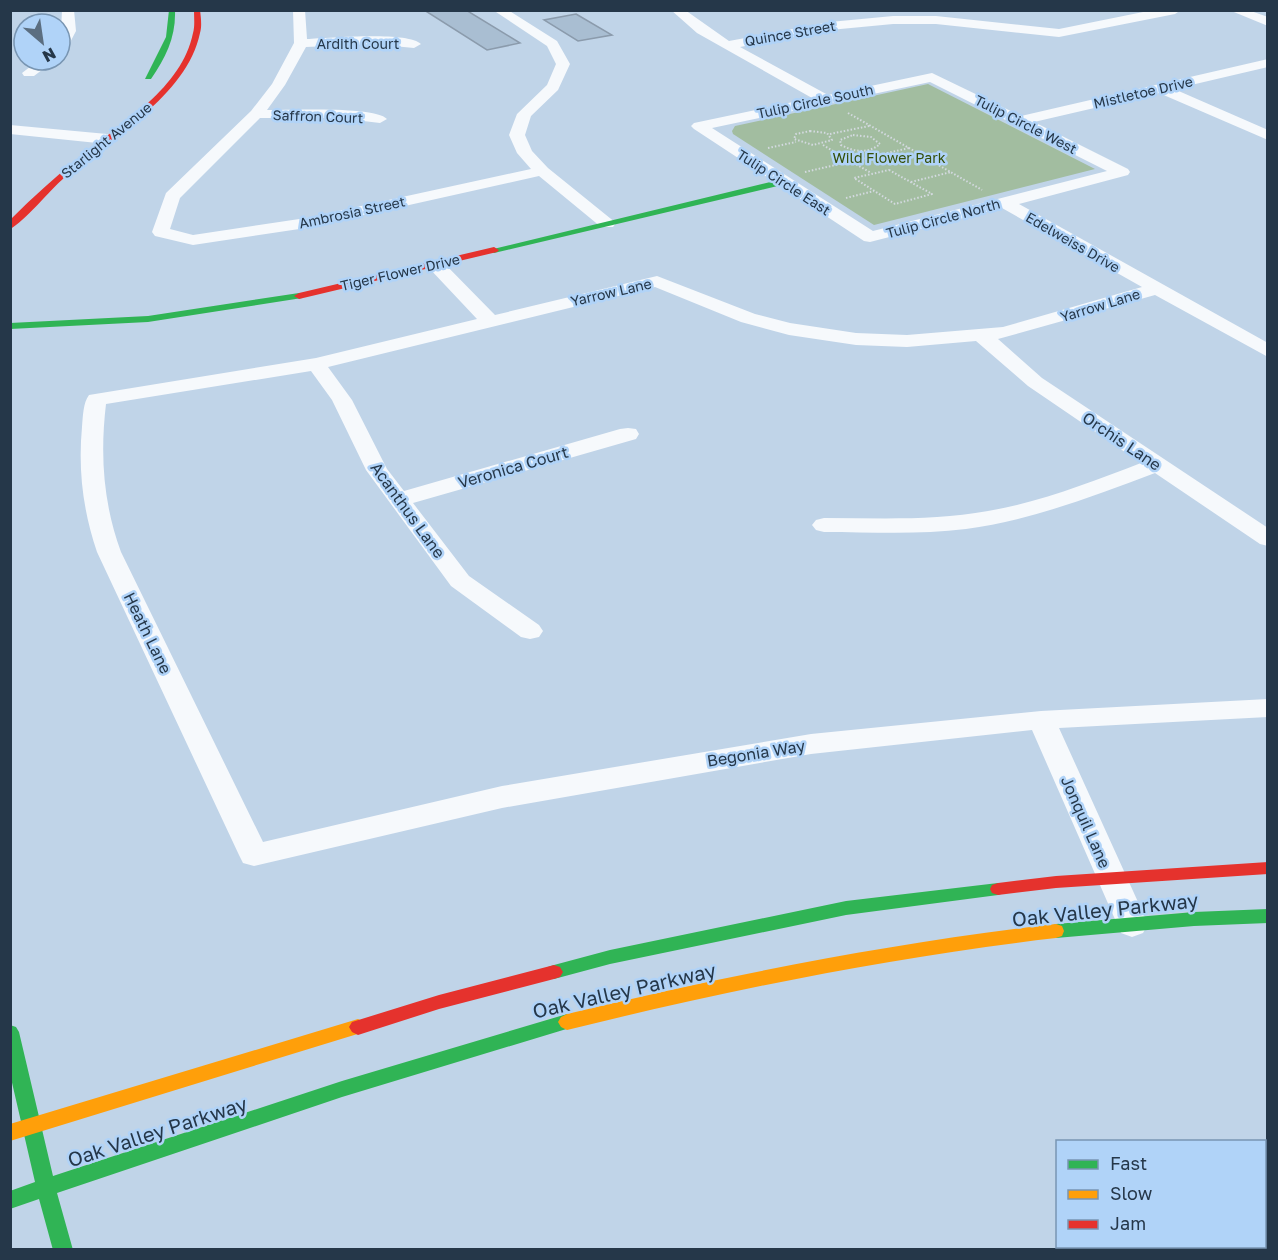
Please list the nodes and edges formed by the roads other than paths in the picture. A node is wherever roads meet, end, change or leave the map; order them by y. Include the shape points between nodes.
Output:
1 (172, 10) edge
2 (197, 10) edge
3 (299, 10) edge
4 (498, 10) edge
5 (677, 10) edge
6 (1175, 10) edge
7 (1235, 10) edge
8 (1268, 22) edge
9 (301, 43) junction
10 (414, 44) dead end
11 (727, 45) junction
12 (1268, 63) edge
13 (932, 77) joint
14 (1160, 88) junction
15 (138, 90) dead end
16 (825, 99) junction
17 (256, 114) junction
18 (380, 119) dead end
19 (1019, 121) junction
20 (97, 126) dead end
21 (699, 126) joint
22 (10, 129) edge
23 (81, 136) junction
24 (1268, 136) edge
25 (107, 139) junction
26 (66, 149) dead end
27 (542, 171) junction
28 (1122, 172) joint
29 (777, 178) junction
30 (1004, 202) junction
31 (601, 218) junction
32 (10, 226) edge
33 (870, 237) joint
34 (435, 264) junction
35 (1156, 289) junction
36 (10, 315) edge
37 (489, 320) junction
38 (10, 326) edge
39 (982, 336) junction
40 (1268, 351) edge
41 (316, 364) junction
42 (96, 399) joint
43 (628, 434) dead end
44 (1157, 465) junction
45 (398, 500) junction
46 (824, 525) dead end
47 (1268, 539) edge
48 (530, 631) dead end
49 (1268, 708) edge
50 (1041, 720) junction
51 (254, 855) joint
52 (1268, 868) edge
53 (1112, 879) junction
54 (1268, 916) edge
55 (1132, 924) junction
56 (10, 1032) edge
57 (33, 1126) junction
58 (10, 1134) edge
59 (46, 1188) junction
60 (10, 1200) edge
61 (63, 1250) edge

1 - 15 street, Starlight Avenue via 170,41
2 - 25 street, Starlight Avenue via 195,40 185,63 152,103
3 - 9 street
4 - 27 street via 552,44 563,64 553,87 524,114 517,135 525,153
5 - 11 street
6 - 11 street, Quince Street via 1059,33 936,20 893,20 830,26
7 - 8 street
9 - 10 street, Ardith Court via 374,40
9 - 17 street via 278,85
11 - 16 street
12 - 14 street, Mistletoe Drive
13 - 16 street, Tulip Circle South
13 - 19 street, Tulip Circle West
14 - 19 street, Mistletoe Drive
14 - 24 street
16 - 21 street, Tulip Circle South
17 - 18 street, Saffron Court via 338,114
17 - 27 street, Ambrosia Street via 172,196 161,232 193,240 306,223
19 - 28 street, Tulip Circle West
20 - 23 street, Starlight Avenue
21 - 29 street, Tulip Circle East
22 - 23 street
23 - 25 street
23 - 26 street, Starlight Avenue
25 - 32 street, Starlight Avenue via 42,193
27 - 31 street
28 - 30 street, Tulip Circle North
29 - 31 street, Tiger Flower Drive
29 - 33 street, Tulip Circle East
30 - 33 street, Tulip Circle North
30 - 35 street, Edelweiss Drive
31 - 34 street, Tiger Flower Drive
31 - 36 street, Tiger Flower Drive via 229,296
34 - 37 street
34 - 38 street, Tiger Flower Drive via 295,297 166,318
35 - 39 street, Yarrow Lane
35 - 40 street, Edelweiss Drive
37 - 39 street, Yarrow Lane via 657,281 748,318 822,335 907,341
37 - 41 street, Yarrow Lane
39 - 44 street, Orchis Lane via 1035,382
41 - 42 street, Yarrow Lane
41 - 45 street, Acanthus Lane via 342,400 377,470
42 - 51 street, Heath Lane via 90,440 94,506 101,531
43 - 45 street, Veronica Court
44 - 46 street via 1060,501 964,523
44 - 47 street, Orchis Lane
45 - 48 street, Acanthus Lane via 460,581
49 - 50 street, Begonia Way
50 - 51 street, Begonia Way via 812,744 608,777 502,797
50 - 53 street, Jonquil Lane
52 - 53 street, Oak Valley Parkway
53 - 55 street, Jonquil Lane
53 - 57 street, Oak Valley Parkway via 1056,882 846,908 610,957 439,1002
54 - 55 street, Oak Valley Parkway
55 - 59 street, Oak Valley Parkway via 1063,930 775,975 544,1028
56 - 57 street
57 - 58 street, Oak Valley Parkway
57 - 59 street
59 - 60 street, Oak Valley Parkway
59 - 61 street

